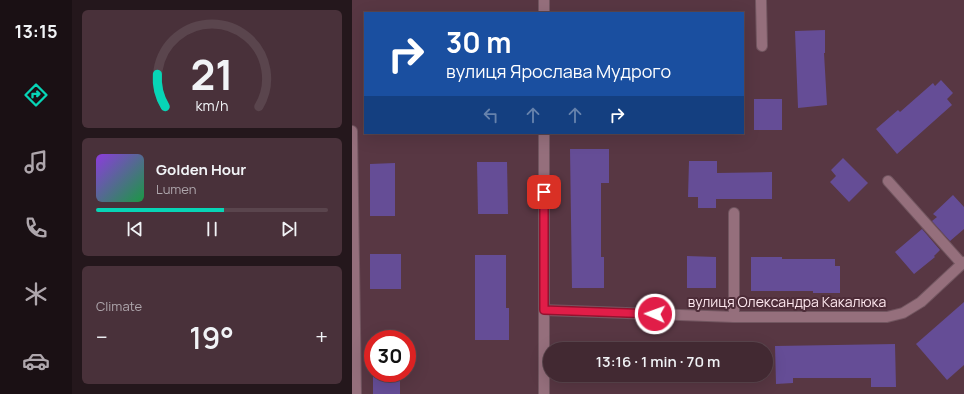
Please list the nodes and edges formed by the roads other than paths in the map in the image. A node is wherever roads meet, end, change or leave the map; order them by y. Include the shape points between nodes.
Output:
1 (544, 0) edge
2 (761, 0) edge
3 (544, 12) edge
4 (762, 46) dead end
5 (352, 131) edge
6 (544, 134) edge
7 (888, 181) dead end
8 (734, 213) dead end
9 (963, 263) edge
10 (544, 310) junction
11 (734, 316) junction
12 (356, 394) edge
13 (544, 394) edge

1 - 3 street
2 - 4 street
5 - 12 street
6 - 10 street
7 - 9 street
8 - 11 street
9 - 11 street, вулиця Олександра Какалюка via 921,302 903,313 887,317
10 - 11 street, вулиця Олександра Какалюка
10 - 13 street

